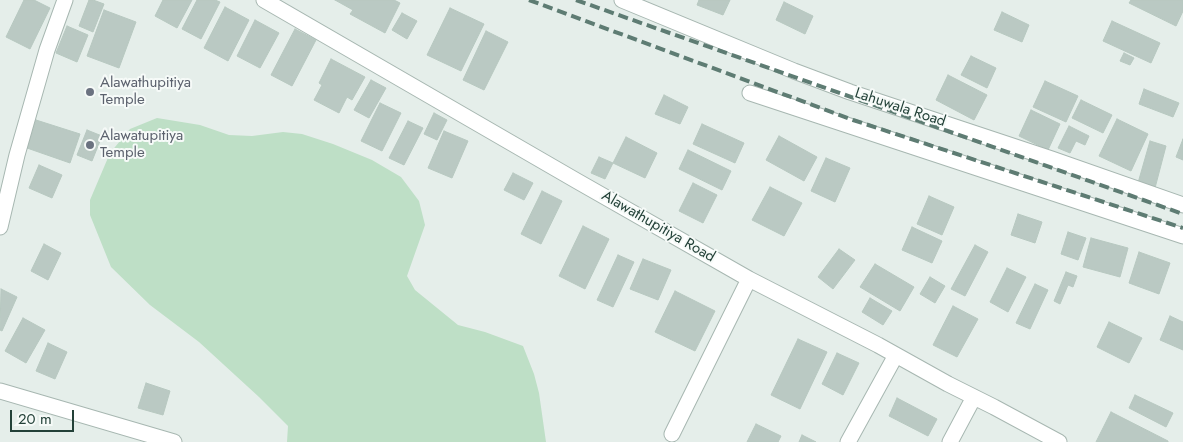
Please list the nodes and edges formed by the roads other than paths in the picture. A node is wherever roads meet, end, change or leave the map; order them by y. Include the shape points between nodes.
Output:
1 (65, 0) edge
2 (264, 0) edge
3 (622, 0) edge
4 (750, 93) dead end
5 (1183, 205) edge
6 (0, 227) edge
7 (1183, 236) edge
8 (749, 279) junction
9 (896, 355) junction
10 (0, 391) edge
11 (974, 397) junction
12 (672, 434) dead end
13 (174, 442) edge
14 (848, 442) edge
15 (950, 442) edge
16 (1058, 442) edge

1 - 6 street via 47,50
2 - 8 street, Alawathupitiya Road
3 - 5 street, Lahuwala Road via 840,88
4 - 7 street
8 - 9 street, Alawathupitiya Road
8 - 12 street
9 - 11 street, Alawathupitiya Road
9 - 14 street
10 - 13 street
11 - 15 street
11 - 16 street, Alawathupitiya Road

